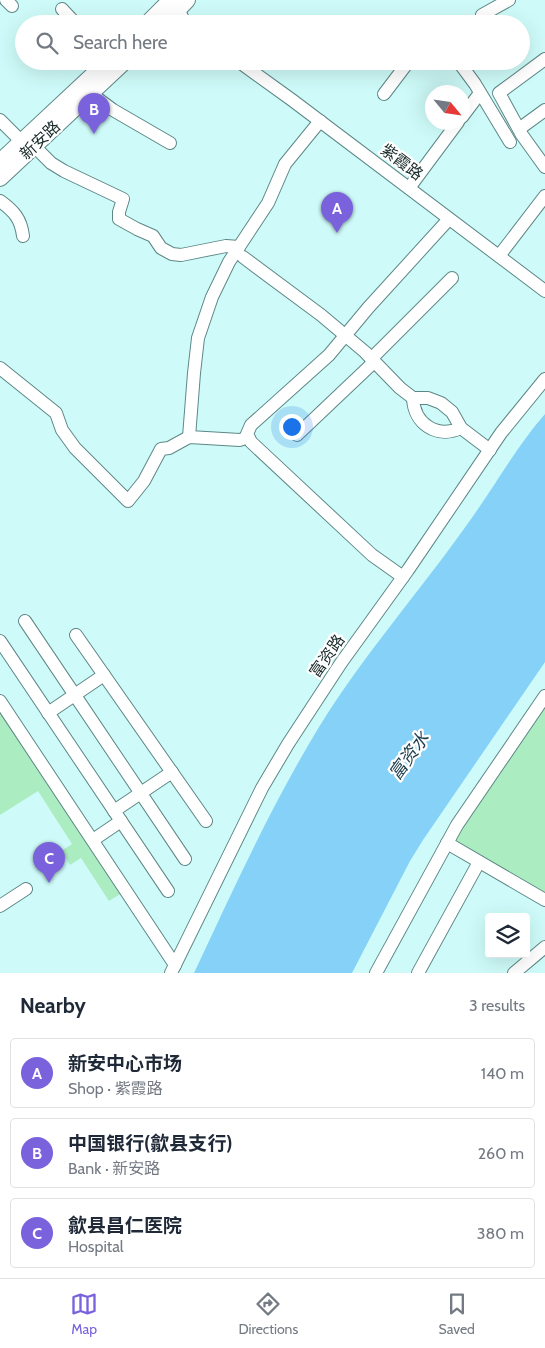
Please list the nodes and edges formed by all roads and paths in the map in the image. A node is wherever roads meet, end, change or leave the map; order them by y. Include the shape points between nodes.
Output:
1 (509, 0) edge
2 (177, 2) edge
3 (62, 9) dead end
4 (68, 15) edge
5 (159, 15) edge
6 (169, 15) edge
7 (182, 15) edge
8 (482, 15) dead end
9 (545, 59) edge
10 (99, 70) edge
11 (115, 70) edge
12 (250, 70) edge
13 (402, 70) edge
14 (464, 70) edge
15 (530, 70) edge
16 (530, 70) edge
17 (480, 93) junction
18 (90, 94) junction
19 (384, 94) dead end
20 (470, 106) edge
21 (545, 110) edge
22 (0, 120) edge
23 (320, 121) junction
24 (518, 129) junction
25 (452, 130) edge
26 (510, 142) dead end
27 (170, 143) dead end
28 (28, 144) junction
29 (0, 162) edge
30 (545, 167) edge
31 (0, 178) edge
32 (409, 188) junction
33 (545, 196) edge
34 (0, 201) edge
35 (450, 219) junction
36 (23, 236) dead end
37 (241, 252) junction
38 (499, 256) junction
39 (452, 278) dead end
40 (545, 291) edge
41 (345, 335) junction
42 (373, 360) junction
43 (0, 368) edge
44 (545, 379) edge
45 (413, 398) junction
46 (461, 428) junction
47 (297, 435) dead end
48 (189, 437) junction
49 (248, 437) junction
50 (490, 450) junction
51 (403, 577) junction
52 (25, 621) dead end
53 (76, 635) dead end
54 (0, 641) edge
55 (104, 676) junction
56 (75, 695) junction
57 (545, 696) edge
58 (0, 701) edge
59 (48, 713) junction
60 (172, 772) junction
61 (141, 793) junction
62 (118, 816) junction
63 (206, 821) dead end
64 (93, 840) junction
65 (447, 843) junction
66 (185, 859) dead end
67 (479, 862) junction
68 (26, 888) dead end
69 (168, 891) dead end
70 (545, 900) edge
71 (0, 906) edge
72 (545, 947) edge
73 (173, 969) edge
74 (376, 973) edge
75 (418, 973) edge
76 (514, 973) edge

1 - 8 street
2 - 5 main road
2 - 6 main road
2 - 7 street
3 - 4 street
9 - 16 street
10 - 28 main road, 新安路
11 - 18 main road, 新安路
12 - 23 street, 紫霞路
13 - 19 street
14 - 17 street
15 - 24 street via 498,93
17 - 20 street
17 - 26 street
18 - 27 street
18 - 28 main road, 新安路
21 - 24 street
22 - 28 street
23 - 32 street, 紫霞路
23 - 37 street via 285,164
24 - 30 street
25 - 32 street
28 - 29 main road, 新安路
28 - 31 main road, 新安路
28 - 37 street via 64,171 123,199 120,219 153,236 161,248 172,254 181,256 226,246
32 - 35 street, 紫霞路
33 - 38 street
34 - 36 street via 17,216
35 - 38 street, 紫霞路
35 - 41 street
37 - 41 street
37 - 48 street via 229,262 212,297 198,338
38 - 40 street, 紫霞路
39 - 42 street
41 - 42 street
41 - 49 street via 328,355 249,427
42 - 45 street
42 - 47 street
43 - 48 street via 56,413 62,430 75,448 128,501 144,482 161,449
44 - 50 street, 富资路
45 - 46 street via 428,398 441,403 456,417
45 - 46 street via 417,415 430,429 449,432
46 - 50 street
48 - 49 street via 240,440
49 - 51 street via 372,555
50 - 51 street, 富资路
51 - 73 street, 富资路 via 288,744
52 - 56 street
53 - 55 street
54 - 59 street
55 - 56 street
55 - 60 street
56 - 59 street
56 - 61 street
57 - 65 street
58 - 64 street
59 - 62 street
60 - 61 street
60 - 63 street
61 - 62 street
61 - 66 street
62 - 64 street
62 - 69 street
64 - 73 street
65 - 67 street
65 - 74 street
67 - 70 street
67 - 75 street
68 - 71 street
72 - 76 street

